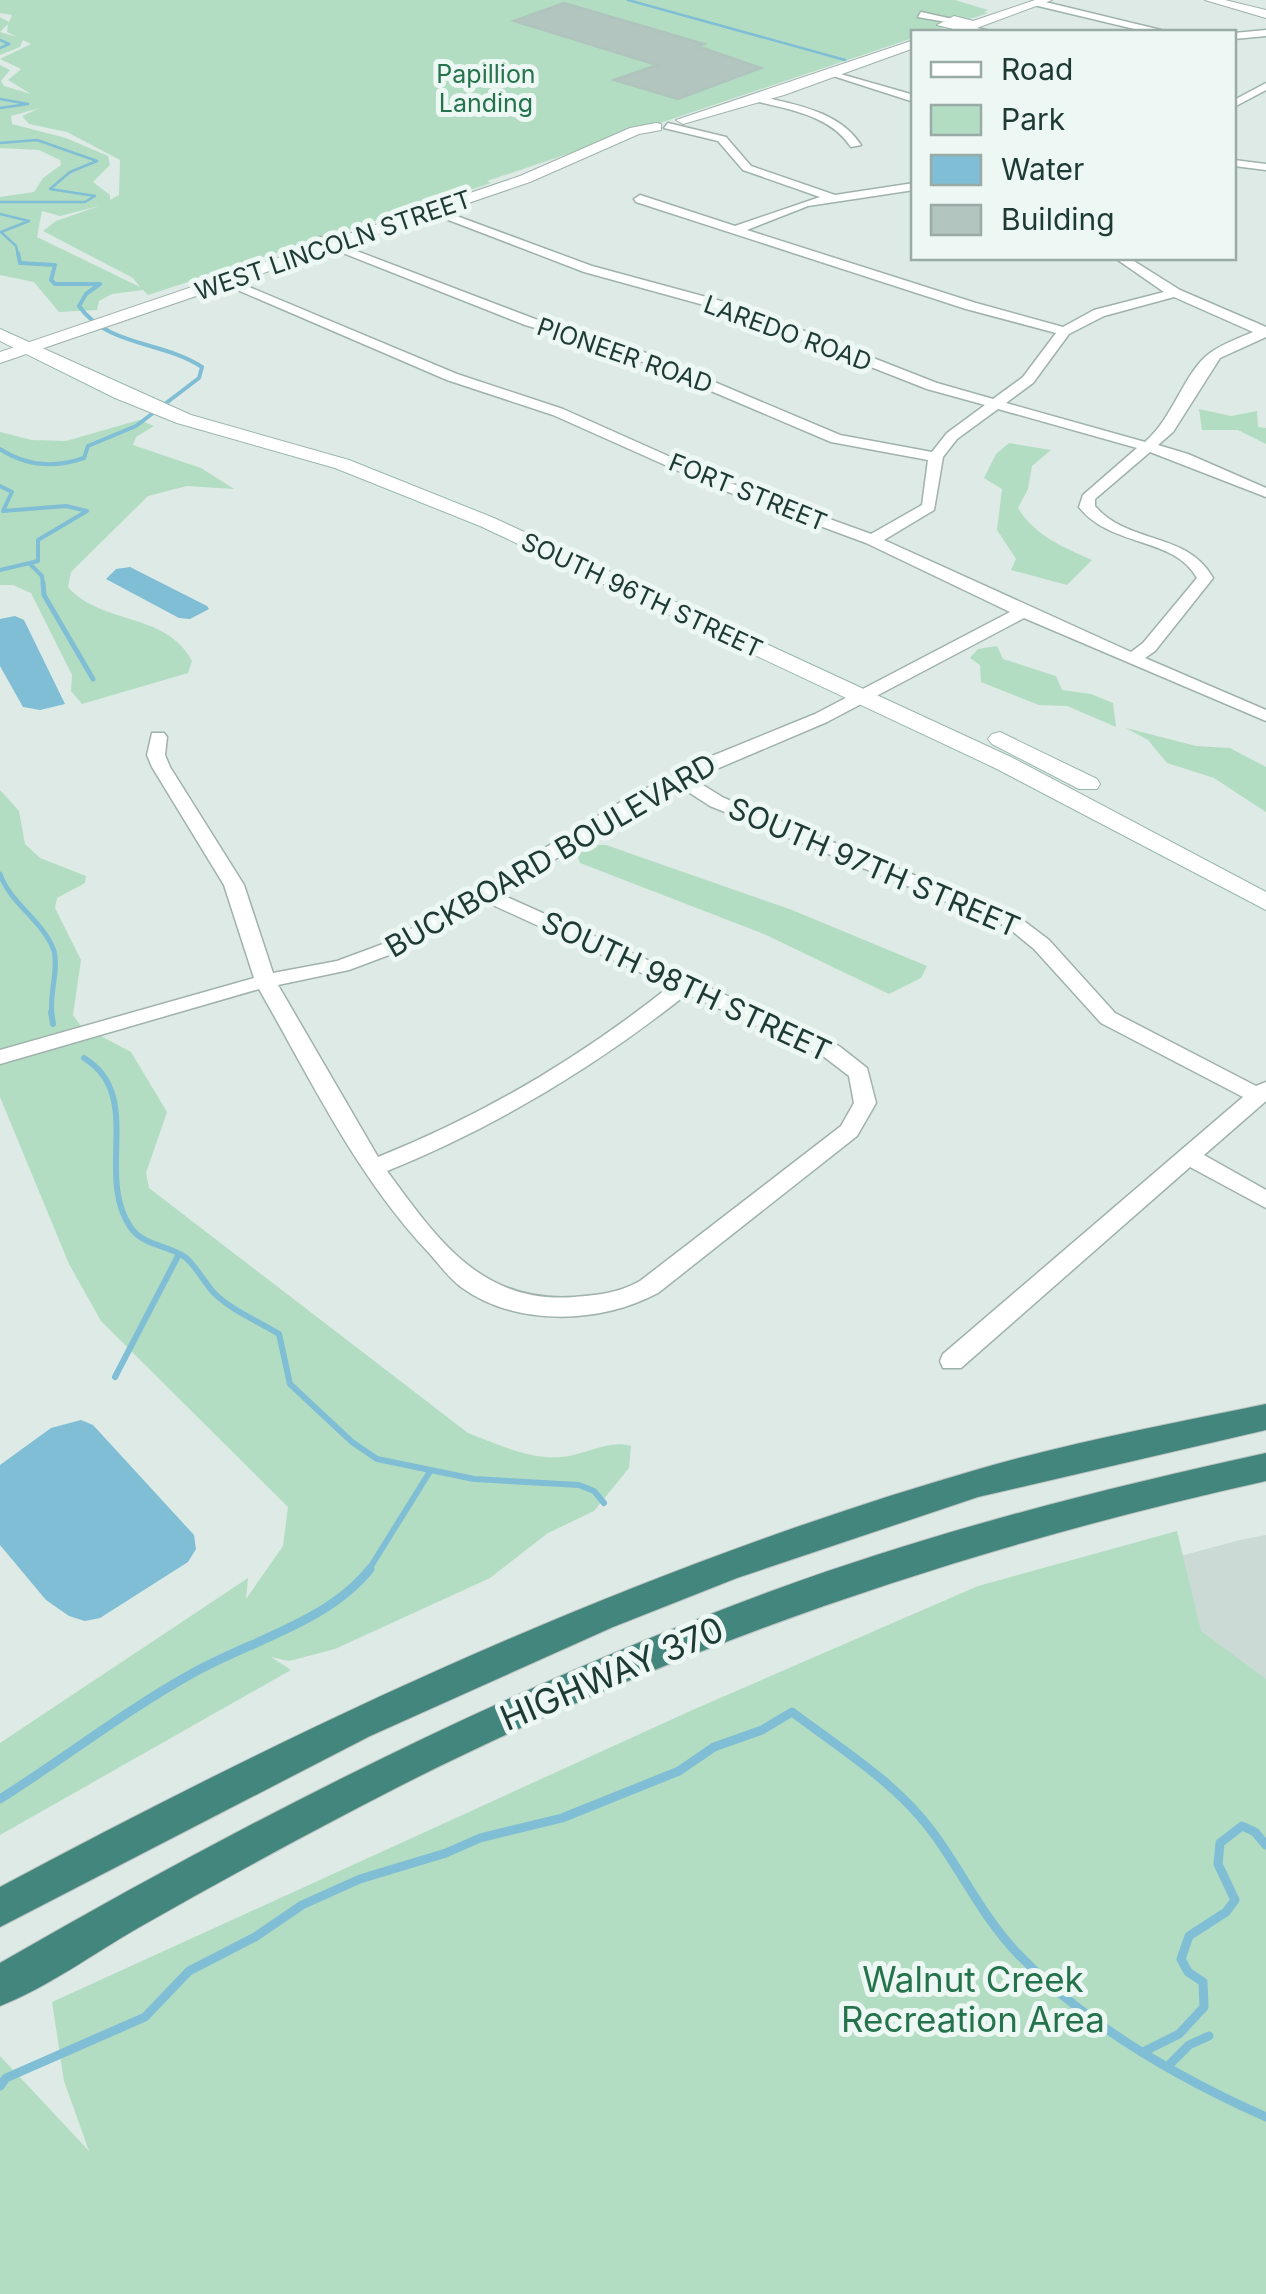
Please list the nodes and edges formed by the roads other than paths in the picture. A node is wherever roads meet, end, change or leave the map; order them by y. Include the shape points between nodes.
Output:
1 (1211, 0) edge
2 (1041, 2) edge
3 (1266, 14) edge
4 (962, 27) edge
5 (1149, 30) edge
6 (1266, 33) edge
7 (1236, 36) edge
8 (910, 48) edge
9 (834, 73) junction
10 (1266, 86) edge
11 (1239, 95) edge
12 (758, 98) junction
13 (911, 98) edge
14 (725, 106) junction
15 (662, 119) junction
16 (688, 124) junction
17 (615, 140) junction
18 (855, 145) dead end
19 (1236, 162) edge
20 (1266, 167) edge
21 (911, 187) edge
22 (831, 197) junction
23 (640, 199) dead end
24 (431, 212) junction
25 (732, 230) junction
26 (324, 243) junction
27 (1124, 260) edge
28 (225, 282) junction
29 (1175, 292) junction
30 (0, 316) edge
31 (1064, 330) junction
32 (1265, 332) edge
33 (0, 334) edge
34 (38, 345) junction
35 (0, 358) edge
36 (996, 405) junction
37 (1147, 446) junction
38 (936, 457) junction
39 (1265, 492) edge
40 (872, 540) junction
41 (1023, 612) junction
42 (1132, 659) junction
43 (871, 691) junction
44 (1266, 716) edge
45 (158, 738) dead end
46 (680, 780) junction
47 (1266, 880) edge
48 (482, 893) junction
49 (1266, 902) edge
50 (265, 982) junction
51 (684, 985) junction
52 (0, 1057) edge
53 (1262, 1092) edge
54 (1190, 1157) junction
55 (373, 1168) junction
56 (1266, 1200) edge
57 (952, 1362) dead end
58 (1266, 1417) edge
59 (1266, 1467) edge
60 (72, 1869) junction
61 (0, 1908) edge
62 (0, 1925) edge
63 (0, 1986) edge

1 - 3 street
2 - 4 street
2 - 5 street
6 - 7 street
8 - 9 street, WEST LINCOLN STREET
9 - 12 street, WEST LINCOLN STREET
9 - 13 street
10 - 11 street
12 - 14 street, WEST LINCOLN STREET
12 - 18 street via 828,122
14 - 15 street, WEST LINCOLN STREET
14 - 16 street, WEST LINCOLN STREET
15 - 16 street, WEST LINCOLN STREET
15 - 17 street, WEST LINCOLN STREET
15 - 17 street, WEST LINCOLN STREET via 637,117
16 - 22 street via 722,139 747,168
17 - 24 street, WEST LINCOLN STREET
19 - 20 street
21 - 22 street
22 - 25 street
23 - 25 street
24 - 26 street, WEST LINCOLN STREET
24 - 36 street, LAREDO ROAD via 588,269 738,310 896,374
25 - 31 street
26 - 28 street, WEST LINCOLN STREET
26 - 38 street, PIONEER ROAD via 513,316 630,351 836,439
27 - 29 street
28 - 34 street, WEST LINCOLN STREET
28 - 40 street, FORT STREET via 452,378 558,412 717,483
29 - 31 street
29 - 32 street
30 - 34 main road, SOUTH 96TH STREET
31 - 36 street via 1028,380
32 - 37 street via 1215,355 1168,429
33 - 34 main road, SOUTH 96TH STREET
34 - 35 street, WEST LINCOLN STREET
34 - 43 main road, SOUTH 96TH STREET via 194,416 404,486
36 - 37 street, LAREDO ROAD
36 - 38 street via 952,436
37 - 39 street, LAREDO ROAD
37 - 42 street via 1102,483 1087,507 1101,523 1194,560 1205,578
38 - 40 street via 929,506
40 - 41 street, FORT STREET
41 - 42 street, FORT STREET
41 - 43 street, BUCKBOARD BOULEVARD
42 - 44 street, FORT STREET
43 - 46 street, BUCKBOARD BOULEVARD
43 - 47 main road, SOUTH 96TH STREET via 1046,760
43 - 49 main road, SOUTH 96TH STREET
45 - 50 street via 161,767 234,885
46 - 48 street, BUCKBOARD BOULEVARD
46 - 53 street, SOUTH 97TH STREET via 717,802 1013,922 1050,950 1108,1018
48 - 50 street, BUCKBOARD BOULEVARD via 372,957
48 - 51 street, SOUTH 98TH STREET
50 - 52 street, BUCKBOARD BOULEVARD
50 - 55 street
51 - 55 street via 509,1108
51 - 55 street, SOUTH 98TH STREET via 831,1051 859,1072 865,1104 849,1131 649,1287 622,1302 543,1308 502,1298 468,1280
53 - 54 street
54 - 56 street
54 - 57 street
58 - 60 highway, HIGHWAY 370 via 979,1483 637,1599 287,1755
59 - 63 highway, HIGHWAY 370 via 1001,1532 792,1600 621,1668 374,1780
60 - 61 highway, HIGHWAY 370
60 - 62 highway

